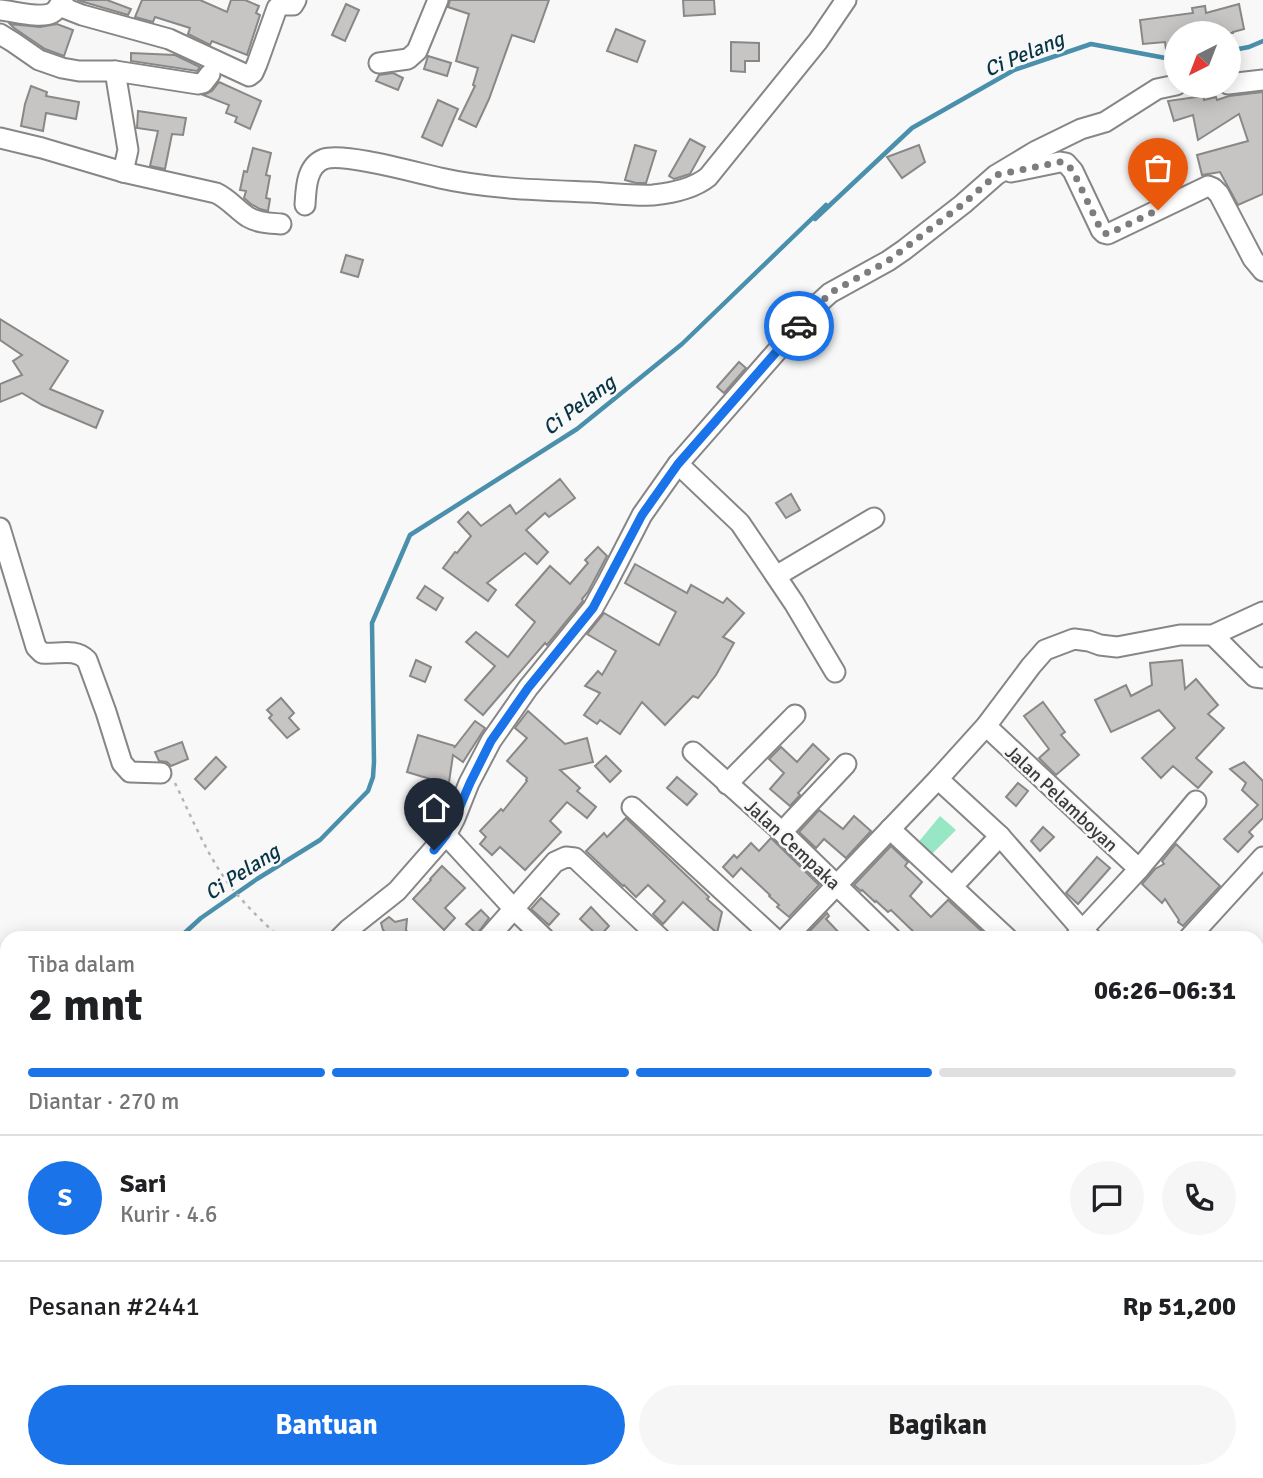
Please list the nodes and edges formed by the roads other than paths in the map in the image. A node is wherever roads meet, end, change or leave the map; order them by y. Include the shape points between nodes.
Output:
1 (296, 0) edge
2 (438, 0) edge
3 (846, 0) edge
4 (61, 3) edge
5 (0, 10) edge
6 (0, 34) edge
7 (379, 63) dead end
8 (115, 71) junction
9 (210, 74) dead end
10 (1263, 80) edge
11 (1241, 83) edge
12 (1164, 88) edge
13 (0, 138) edge
14 (123, 172) junction
15 (996, 175) junction
16 (305, 205) dead end
17 (281, 224) dead end
18 (1263, 271) edge
19 (678, 464) junction
20 (874, 518) dead end
21 (0, 528) edge
22 (776, 576) junction
23 (1263, 612) edge
24 (1213, 635) junction
25 (835, 672) dead end
26 (1263, 678) edge
27 (795, 715) dead end
28 (986, 726) junction
29 (692, 752) dead end
30 (846, 764) dead end
31 (161, 773) road end
32 (938, 779) junction
33 (727, 784) junction
34 (1196, 801) dead end
35 (632, 807) dead end
36 (890, 829) junction
37 (782, 832) junction
38 (446, 835) junction
39 (1000, 836) junction
40 (1263, 857) edge
41 (1139, 869) junction
42 (836, 884) junction
43 (952, 887) junction
44 (514, 909) junction
45 (353, 931) edge
46 (494, 931) edge
47 (537, 931) edge
48 (653, 931) edge
49 (766, 931) edge
50 (792, 931) edge
51 (884, 931) edge
52 (999, 931) edge
53 (1079, 931) edge
54 (1085, 931) edge
55 (1195, 931) edge

1 - 4 street via 293,5 276,8 249,76 169,39 82,15
2 - 7 street via 417,51 408,58
3 - 16 street via 708,177 684,190 653,195 504,188 340,158 313,166
4 - 5 street via 53,13 40,15
6 - 8 street via 39,60 79,71
8 - 9 street via 198,84
8 - 14 street via 128,149
10 - 11 street
12 - 15 street
13 - 14 street
14 - 17 street via 216,193 250,219
15 - 18 street via 1066,163 1101,230 1108,234 1208,186 1219,194
15 - 19 street via 888,261 830,293
19 - 22 street via 740,523
19 - 38 street via 642,515 593,608 491,741
20 - 22 street
21 - 31 street via 36,647 42,653 84,656 122,763 130,772
22 - 25 street
23 - 24 street
24 - 26 street via 1255,677
24 - 28 street via 1180,635 1117,647 1089,640 1060,643 1045,650
27 - 33 street
28 - 32 street
28 - 41 street, Jalan Pelamboyan
29 - 33 street, Jalan Cempaka
30 - 37 street
32 - 36 street
32 - 39 street
33 - 37 street, Jalan Cempaka
34 - 41 street
35 - 49 street
36 - 42 street
36 - 43 street
37 - 42 street, Jalan Cempaka
38 - 44 street
38 - 45 street via 397,891
39 - 43 street
39 - 53 street
40 - 55 street
41 - 54 street
42 - 50 street
42 - 51 street, Jalan Cempaka
43 - 52 street
44 - 46 street
44 - 47 street
44 - 48 street via 555,862 575,858

